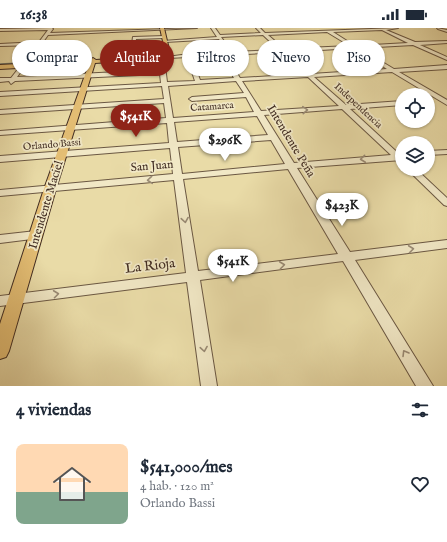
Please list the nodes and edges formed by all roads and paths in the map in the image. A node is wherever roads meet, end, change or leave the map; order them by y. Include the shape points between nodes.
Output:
1 (51, 28) edge
2 (195, 28) edge
3 (322, 28) edge
4 (381, 28) edge
5 (396, 28) edge
6 (439, 28) edge
7 (12, 29) edge
8 (162, 29) edge
9 (259, 29) edge
10 (0, 30) edge
11 (103, 30) edge
12 (327, 31) junction
13 (447, 31) edge
14 (217, 33) edge
15 (47, 34) junction
16 (265, 34) junction
17 (6, 35) dead end
18 (164, 39) junction
19 (42, 40) edge
20 (134, 40) edge
21 (271, 40) edge
22 (342, 40) edge
23 (447, 42) edge
24 (12, 44) edge
25 (414, 44) junction
26 (0, 45) edge
27 (385, 45) edge
28 (447, 59) edge
29 (100, 60) edge
30 (92, 61) joint
31 (100, 61) edge
32 (12, 66) edge
33 (385, 66) edge
34 (0, 67) edge
35 (447, 67) edge
36 (392, 70) junction
37 (324, 74) edge
38 (15, 76) edge
39 (87, 76) joint
40 (163, 76) edge
41 (196, 76) edge
42 (236, 76) edge
43 (295, 76) edge
44 (310, 76) edge
45 (0, 80) edge
46 (12, 80) junction
47 (238, 80) junction
48 (198, 82) junction
49 (164, 84) junction
50 (82, 89) junction
51 (0, 95) edge
52 (248, 95) junction
53 (192, 99) dead end
54 (167, 101) junction
55 (435, 101) edge
56 (446, 101) edge
57 (395, 104) edge
58 (77, 107) junction
59 (343, 108) junction
60 (0, 112) edge
61 (259, 114) junction
62 (170, 120) junction
63 (70, 128) junction
64 (0, 133) edge
65 (274, 137) junction
66 (174, 145) junction
67 (447, 152) edge
68 (395, 153) edge
69 (435, 153) edge
70 (61, 154) junction
71 (395, 157) edge
72 (0, 159) edge
73 (291, 166) junction
74 (418, 176) edge
75 (178, 177) junction
76 (50, 189) junction
77 (0, 194) edge
78 (447, 203) edge
79 (36, 235) junction
80 (0, 239) edge
81 (447, 244) edge
82 (346, 257) junction
83 (193, 276) junction
84 (17, 299) junction
85 (0, 301) edge
86 (0, 351) edge
87 (210, 386) edge
88 (425, 386) edge

1 - 7 street
1 - 15 street
2 - 8 street
3 - 12 street
4 - 5 street
4 - 12 street
4 - 25 street
6 - 13 street
7 - 10 street
7 - 17 street
8 - 11 street
8 - 18 main road
9 - 14 street
9 - 16 street, Independencia
11 - 15 street
12 - 16 street
12 - 22 street
14 - 16 street
14 - 18 street
15 - 19 street
16 - 21 street, Independencia
18 - 20 street
23 - 25 street
24 - 26 street
25 - 27 street
25 - 28 street
29 - 30 main road
30 - 31 main road
32 - 34 main road
33 - 36 street
35 - 36 street
36 - 37 street
36 - 56 street
38 - 46 street
39 - 46 street
39 - 50 main road, Intendente Maciel
40 - 49 street
41 - 48 street
42 - 47 street, Intendente Peña
43 - 47 street
44 - 59 street, Independencia
45 - 46 street
46 - 51 street
47 - 48 street
47 - 52 street, Intendente Peña
48 - 49 street
49 - 50 street
49 - 54 street
50 - 51 street
50 - 58 main road, Intendente Maciel
52 - 53 street
52 - 61 street, Intendente Peña
54 - 58 street
54 - 62 street
55 - 56 street
57 - 59 street, Catamarca
58 - 60 street
58 - 63 main road, Intendente Maciel
61 -> 59 street, Catamarca
59 - 68 street, Independencia
61 - 62 street, Catamarca
61 - 65 street, Intendente Peña
62 - 63 street, Catamarca
62 - 66 street
63 - 64 street, Catamarca
63 - 70 main road, Intendente Maciel
65 - 66 street, Orlando Bassi
65 - 73 street, Intendente Peña
66 - 70 street, Orlando Bassi
66 - 75 street
67 - 69 street
70 - 72 street, Orlando Bassi
70 - 76 main road, Intendente Maciel
71 -> 73 street, San Juan
73 - 75 street, San Juan
73 - 82 street, Intendente Peña
74 - 78 street
75 -> 76 street, San Juan
75 -> 83 street
76 - 77 street, San Juan
76 - 79 main road, Intendente Maciel
79 - 80 street
79 - 84 main road, Intendente Maciel
82 -> 81 street, La Rioja
83 -> 82 street, La Rioja
88 -> 82 street, Intendente Peña
84 -> 83 street, La Rioja
83 -> 87 street
84 - 85 street, La Rioja
84 - 86 main road, Intendente Maciel

